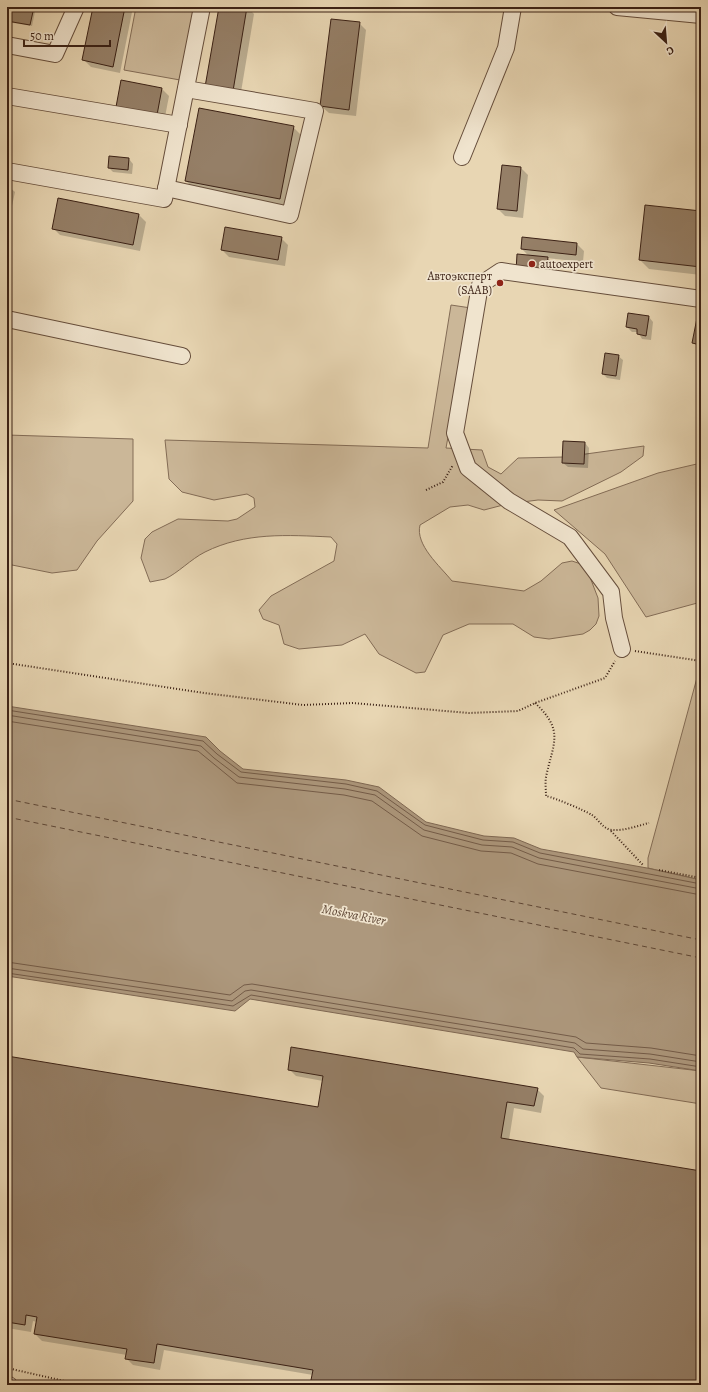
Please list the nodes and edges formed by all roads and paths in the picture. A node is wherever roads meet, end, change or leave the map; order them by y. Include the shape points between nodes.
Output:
1 (76, 7) edge
2 (202, 7) edge
3 (513, 7) edge
4 (616, 7) edge
5 (701, 15) edge
6 (7, 45) edge
7 (186, 89) junction
8 (7, 96) edge
9 (178, 125) junction
10 (462, 156) dead end
11 (7, 171) edge
12 (166, 188) junction
13 (701, 299) edge
14 (7, 319) edge
15 (182, 356) dead end
16 (461, 450) junction
17 (426, 490) dead end
18 (622, 649) junction
19 (701, 661) edge
20 (7, 663) edge
21 (534, 703) junction
22 (649, 823) dead end
23 (610, 830) junction
24 (643, 865) dead end
25 (659, 870) dead end
26 (701, 878) edge
27 (7, 1368) edge
28 (82, 1385) edge

1 - 6 lane via 55,54
2 - 7 lane
3 - 10 lane via 506,48
4 - 5 lane
7 - 9 lane
7 - 12 lane via 315,110 290,215
8 - 9 lane
9 - 12 lane
11 - 12 lane via 164,199
13 - 16 lane via 501,271 480,285 455,433
14 - 15 lane
16 - 17 path via 443,482
16 - 18 lane via 468,468 509,501 570,537 611,592
18 - 19 path
18 - 21 path via 606,678
20 - 21 path via 204,693 303,705 353,703 469,713 518,711
21 - 23 path via 542,710 555,731 555,745 546,778 546,796 557,798 592,815
22 - 23 path via 623,830
23 - 24 path
25 - 26 path
27 - 28 path

